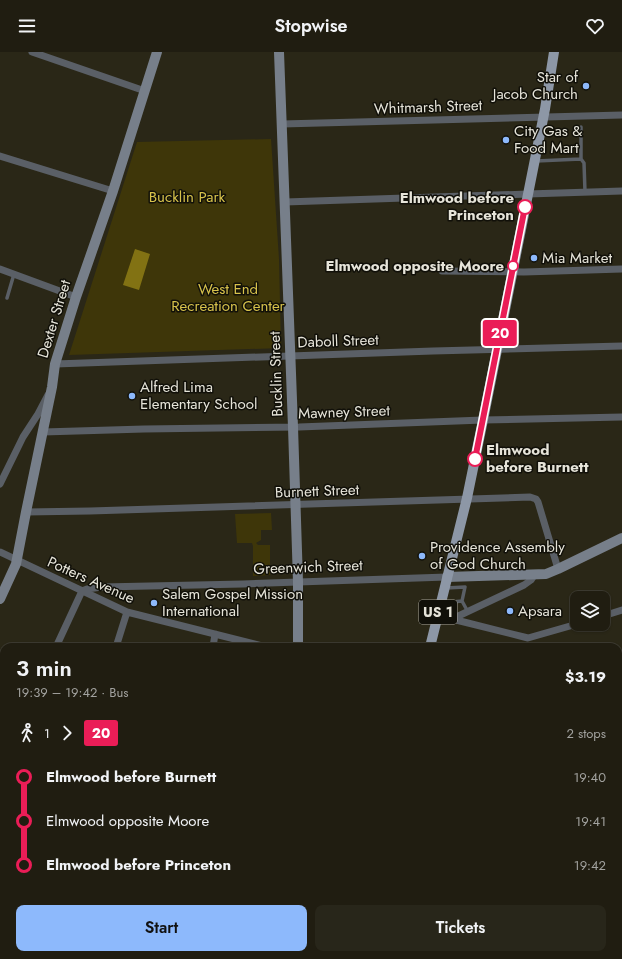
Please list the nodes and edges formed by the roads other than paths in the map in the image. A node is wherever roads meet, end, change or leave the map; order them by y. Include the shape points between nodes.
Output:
1 (32, 52) edge
2 (158, 52) edge
3 (280, 52) edge
4 (554, 52) edge
5 (145, 92) junction
6 (622, 115) edge
7 (543, 117) junction
8 (282, 124) junction
9 (580, 127) dead end
10 (0, 156) edge
11 (581, 159) junction
12 (534, 161) junction
13 (113, 191) junction
14 (622, 191) edge
15 (585, 192) junction
16 (528, 194) junction
17 (285, 202) junction
18 (0, 269) edge
19 (622, 269) edge
20 (442, 271) dead end
21 (512, 272) junction
22 (14, 274) junction
23 (6, 298) dead end
24 (76, 298) junction
25 (622, 346) edge
26 (497, 350) junction
27 (290, 356) junction
28 (55, 364) junction
29 (52, 387) junction
30 (622, 417) edge
31 (483, 420) junction
32 (293, 427) junction
33 (42, 432) junction
34 (0, 484) edge
35 (467, 498) junction
36 (295, 504) junction
37 (26, 512) junction
38 (622, 538) edge
39 (0, 552) edge
40 (17, 560) junction
41 (558, 569) junction
42 (535, 574) junction
43 (447, 577) junction
44 (467, 577) junction
45 (298, 582) junction
46 (465, 587) junction
47 (444, 588) junction
48 (82, 591) junction
49 (0, 599) edge
50 (462, 601) junction
51 (441, 604) junction
52 (622, 610) edge
53 (127, 612) junction
54 (468, 612) junction
55 (610, 614) edge
56 (437, 619) junction
57 (452, 619) junction
58 (570, 626) edge
59 (215, 634) junction
60 (58, 643) edge
61 (117, 643) edge
62 (214, 643) edge
63 (250, 643) edge
64 (298, 643) edge
65 (431, 643) edge

1 - 5 street
2 - 5 street, Dexter Street
3 - 8 street, Bucklin Street
4 - 7 main road, US 1
5 - 13 street, Dexter Street
6 - 7 street, Whitmarsh Street
7 - 8 street, Whitmarsh Street
7 - 12 main road, US 1
8 - 17 street, Bucklin Street
9 - 11 lane
10 - 13 street
11 - 12 lane
11 - 15 lane via 584,164
12 - 16 main road, US 1
13 - 24 street, Dexter Street
14 - 15 street
15 - 16 street
16 - 17 street
16 - 21 main road, US 1
17 - 27 street, Bucklin Street
18 - 22 street
19 - 21 street
20 - 21 street
21 - 26 main road, US 1
22 - 23 lane
22 - 24 street
24 - 28 street, Dexter Street
25 - 26 street, Daboll Street
26 - 27 street, Daboll Street
26 - 31 main road, US 1
27 - 28 street, Daboll Street
27 - 32 street, Bucklin Street
28 - 29 street, Dexter Street
29 - 33 street, Dexter Street
29 - 34 street via 22,437
30 - 31 street, Mawney Street
31 - 32 street, Mawney Street
31 - 35 main road, US 1
32 - 33 street, Mawney Street
32 - 36 street, Bucklin Street
33 - 37 street, Dexter Street
35 - 36 street, Burnett Street
35 - 41 street, Burnett Street via 536,499
35 - 43 main road, US 1
36 - 37 street, Burnett Street
36 - 45 street, Bucklin Street
37 - 40 street, Dexter Street
38 - 41 street, Greenwich Street
39 - 40 street, Potters Avenue
40 - 48 street, Potters Avenue
40 - 49 street, Dexter Street
41 - 42 street, Greenwich Street
42 - 44 street, Greenwich Street
42 - 54 street via 524,585
43 - 44 street, Greenwich Street
43 - 45 street, Greenwich Street
43 - 47 main road, US 1
44 - 46 lane
45 - 48 street, Greenwich Street via 102,587
45 - 64 street, Bucklin Street
46 - 47 lane
46 - 50 lane
47 - 51 main road, US 1
48 - 53 street, Potters Avenue
48 - 60 street
50 - 51 lane
50 - 54 lane
51 - 56 main road, US 1
52 - 55 street
53 - 59 street, Potters Avenue
53 - 61 street
54 - 57 street
56 - 57 street
56 - 65 main road, US 1
57 - 58 street via 528,638
59 - 62 street
59 - 63 street, Potters Avenue

